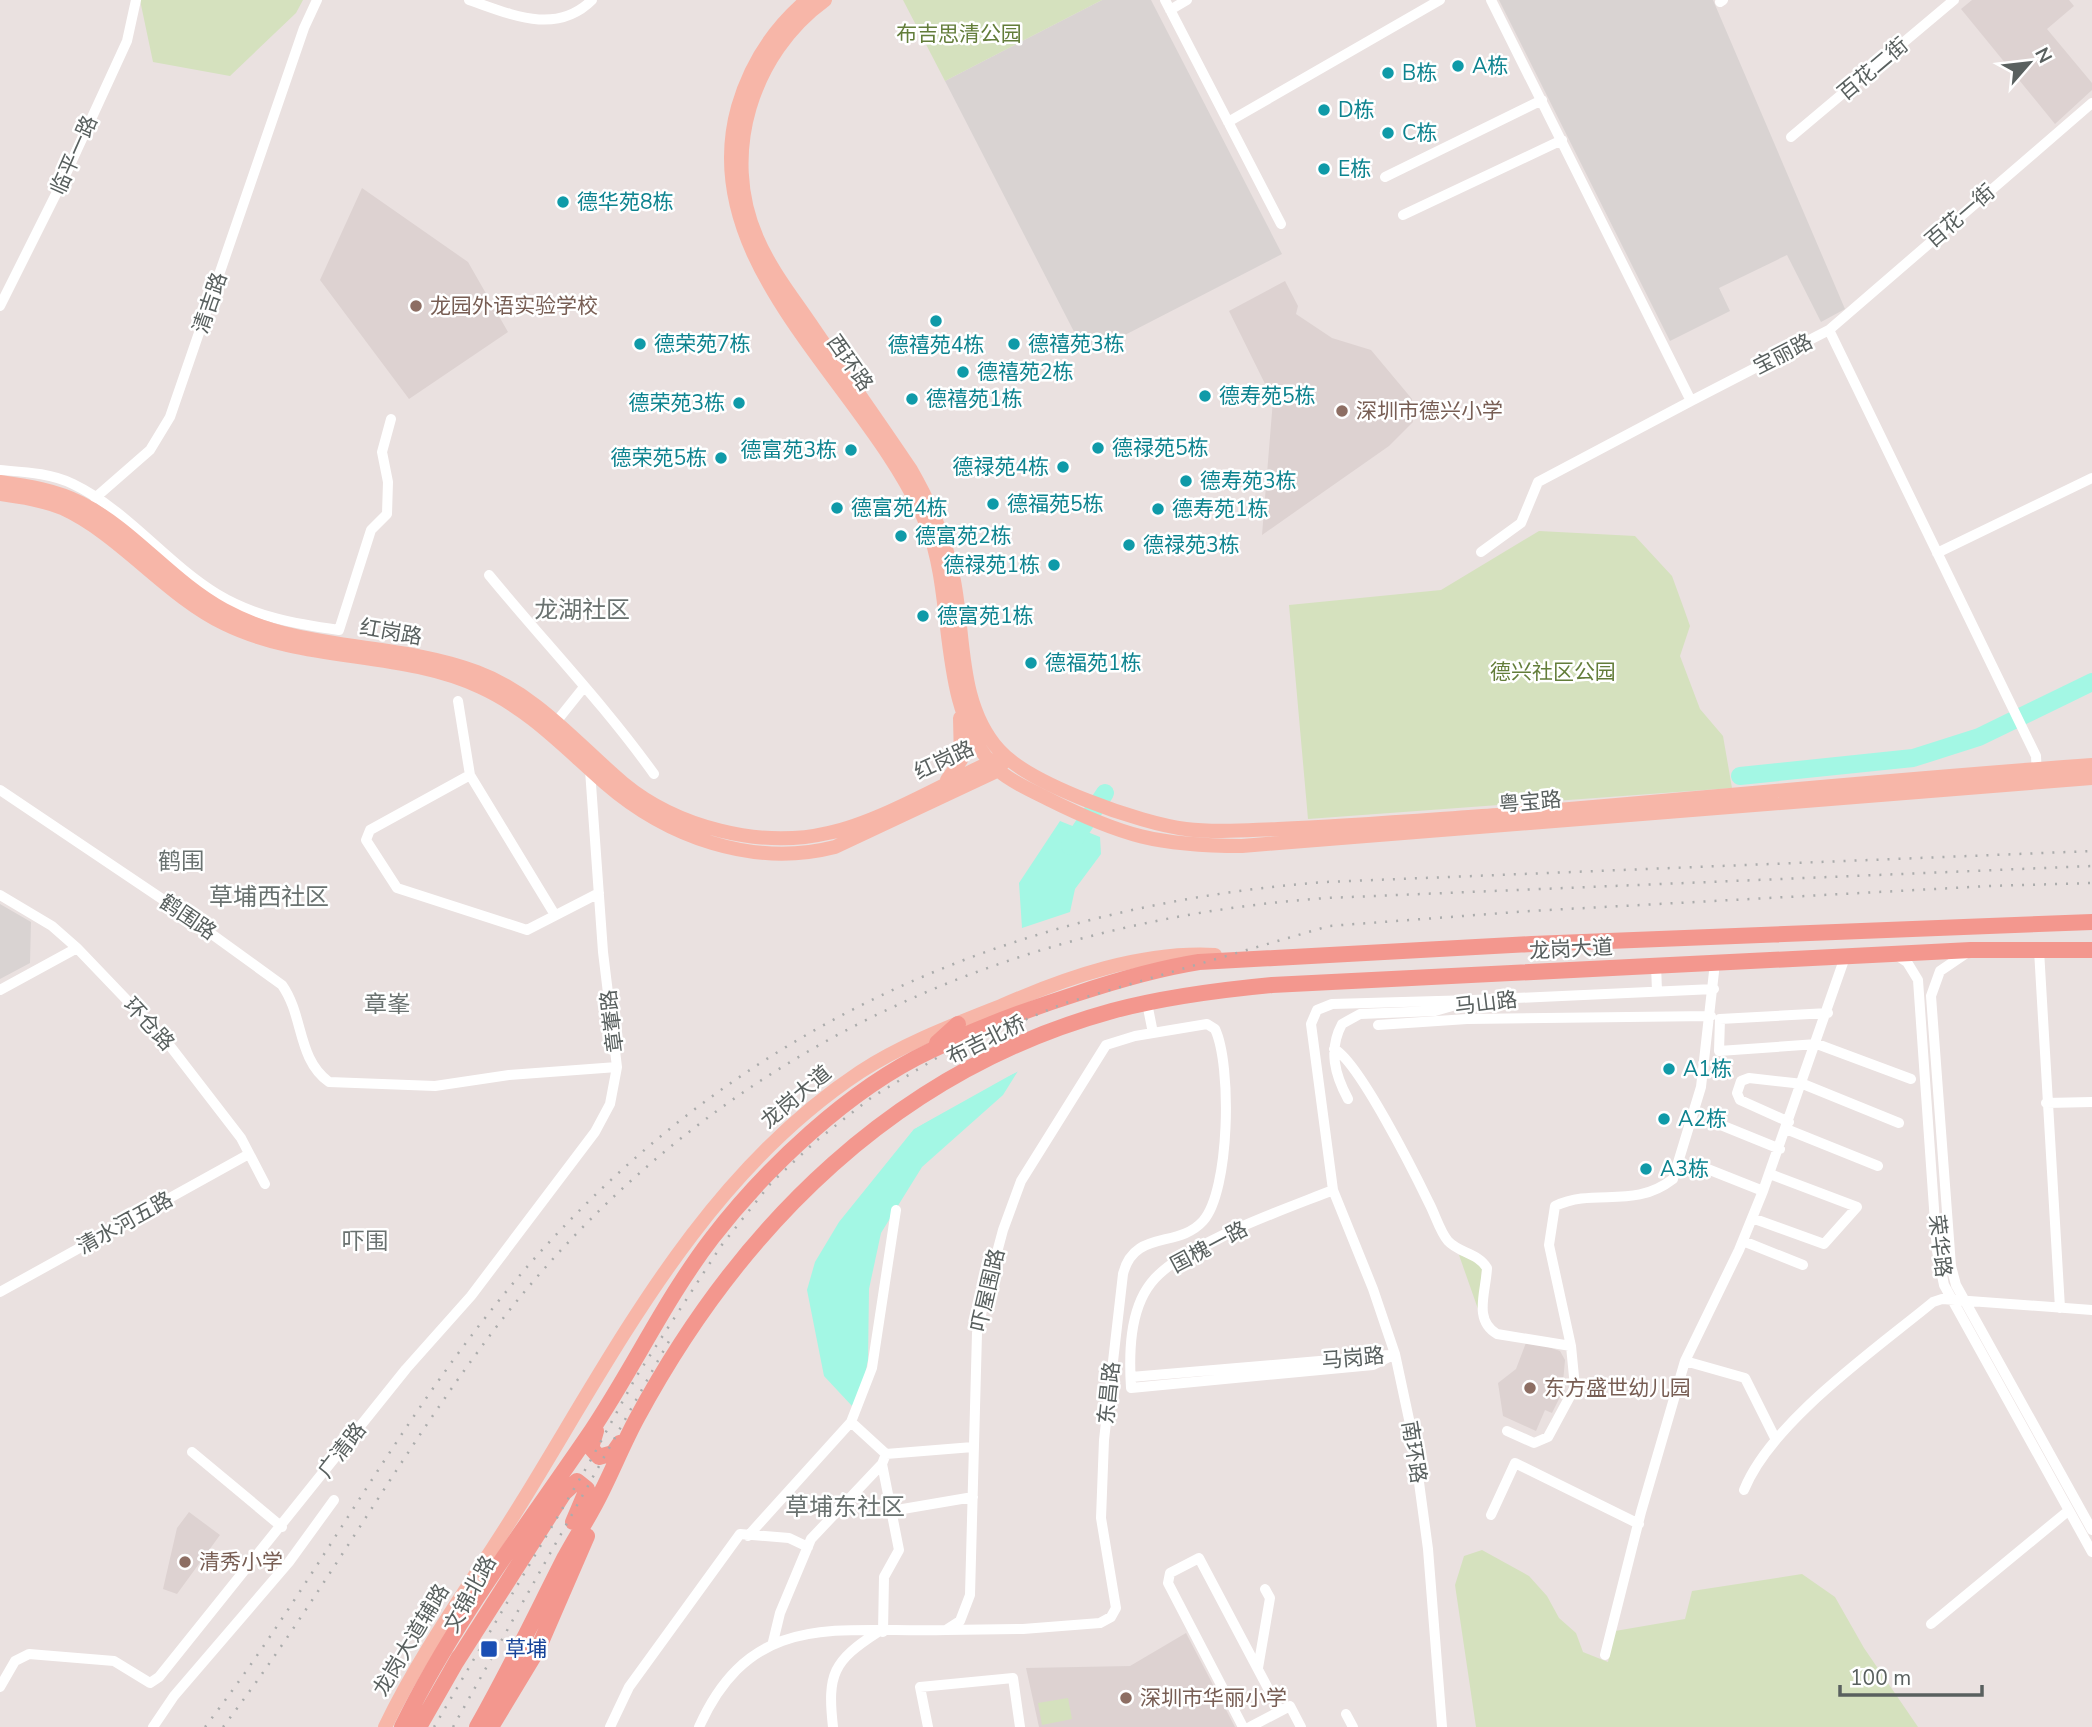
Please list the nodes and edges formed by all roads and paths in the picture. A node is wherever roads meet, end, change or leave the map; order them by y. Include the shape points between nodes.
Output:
1 (136, 0) edge
2 (317, 0) edge
3 (469, 0) edge
4 (592, 0) edge
5 (807, 0) edge
6 (825, 0) edge
7 (1187, 0) edge
8 (1440, 0) edge
9 (1491, 0) edge
10 (1954, 0) edge
11 (1168, 5) edge
12 (1542, 100) junction
13 (2092, 103) edge
14 (1228, 122) junction
15 (1791, 137) dead end
16 (1562, 140) junction
17 (1385, 177) dead end
18 (1404, 215) dead end
19 (1281, 225) dead end
20 (0, 306) edge
21 (1829, 330) junction
22 (1691, 401) junction
23 (391, 419) dead end
24 (0, 470) edge
25 (2092, 478) edge
26 (0, 482) edge
27 (0, 494) edge
28 (95, 498) junction
29 (1481, 552) dead end
30 (1937, 553) junction
31 (489, 575) dead end
32 (584, 687) junction
33 (958, 692) junction
34 (458, 701) dead end
35 (556, 722) junction
36 (1004, 756) junction
37 (2092, 765) edge
38 (994, 766) junction
39 (590, 770) junction
40 (654, 774) dead end
41 (470, 775) junction
42 (2037, 776) junction
43 (2092, 778) edge
44 (941, 785) junction
45 (0, 790) edge
46 (599, 893) junction
47 (0, 895) edge
48 (555, 915) junction
49 (2092, 922) edge
50 (77, 948) junction
51 (1971, 950) junction
52 (2039, 950) junction
53 (2092, 950) edge
54 (1895, 954) junction
55 (1845, 957) junction
56 (1261, 958) junction
57 (1715, 963) junction
58 (1656, 965) junction
59 (1714, 989) junction
60 (0, 990) edge
61 (1657, 991) junction
62 (1076, 993) joint
63 (1473, 1000) junction
64 (1147, 1003) junction
65 (1828, 1013) junction
66 (1711, 1016) junction
67 (958, 1024) junction
68 (1378, 1025) dead end
69 (985, 1028) joint
70 (1057, 1029) joint
71 (1153, 1033) junction
72 (1817, 1044) junction
73 (1334, 1049) junction
74 (928, 1051) junction
75 (1224, 1054) joint
76 (617, 1067) junction
77 (1911, 1079) dead end
78 (329, 1082) joint
79 (1803, 1084) junction
80 (1348, 1099) dead end
81 (2092, 1102) edge
82 (2046, 1104) junction
83 (1711, 1121) dead end
84 (1899, 1123) dead end
85 (1788, 1126) junction
86 (1780, 1149) junction
87 (250, 1154) junction
88 (1700, 1166) dead end
89 (1878, 1166) dead end
90 (1770, 1174) junction
91 (265, 1184) dead end
92 (1333, 1190) junction
93 (1763, 1191) junction
94 (896, 1210) dead end
95 (1752, 1218) junction
96 (1743, 1241) junction
97 (1803, 1265) dead end
98 (0, 1292) edge
99 (1951, 1299) junction
100 (1965, 1301) junction
101 (2060, 1308) junction
102 (2092, 1310) edge
103 (1571, 1346) junction
104 (1395, 1354) junction
105 (1685, 1362) junction
106 (1131, 1382) joint
107 (601, 1416) junction
108 (636, 1419) junction
109 (851, 1422) junction
110 (1507, 1431) dead end
111 (1776, 1440) junction
112 (973, 1447) junction
113 (192, 1452) dead end
114 (884, 1459) junction
115 (557, 1481) junction
116 (1744, 1490) dead end
117 (601, 1493) junction
118 (973, 1497) junction
119 (334, 1500) dead end
120 (520, 1505) joint
121 (891, 1511) junction
122 (2068, 1511) junction
123 (1492, 1516) dead end
124 (1639, 1524) junction
125 (282, 1527) junction
126 (2092, 1530) edge
127 (748, 1536) junction
128 (808, 1546) junction
129 (2092, 1552) edge
130 (1265, 1589) dead end
131 (1931, 1624) dead end
132 (946, 1630) junction
133 (880, 1632) junction
134 (773, 1642) junction
135 (1605, 1655) dead end
136 (455, 1664) junction
137 (1258, 1668) junction
138 (503, 1681) junction
139 (0, 1687) edge
140 (1280, 1711) junction
141 (1346, 1714) dead end
142 (1257, 1725) edge
143 (153, 1727) edge
144 (385, 1727) edge
145 (402, 1727) edge
146 (419, 1727) edge
147 (477, 1727) edge
148 (491, 1727) edge
149 (610, 1727) edge
150 (699, 1727) edge
151 (833, 1727) edge
152 (928, 1727) edge
153 (1020, 1727) edge
154 (1243, 1727) edge
155 (1301, 1727) edge
156 (1353, 1727) edge
157 (1442, 1727) edge

1 - 20 street, 临平一路 via 127,41
2 - 28 street, 清吉路 via 170,417 150,450
3 - 4 street via 525,19 549,21 566,18
5 - 33 main road, 西环路 via 772,36 743,90 731,150 736,211 759,268 896,468 919,509 943,581
6 - 36 main road, 西环路 via 781,43 754,94 742,150 747,208 768,262 930,504 954,579 972,702 982,726
7 - 11 street
8 - 14 street
9 - 12 street
10 - 15 street, 百花二街
11 - 14 street
12 - 16 street
12 - 17 street
13 - 21 street, 百花一街
14 - 19 street
16 - 18 street
16 - 22 street
21 - 22 street, 宝丽路
21 - 30 street, 宝丽路
22 - 29 street, 宝丽路 via 1538,482 1521,523
23 - 28 street via 382,452 388,482 387,514 372,530 338,630 273,618 229,601 184,571
24 - 28 street via 61,479
25 - 30 street
26 - 35 main road, 红岗路 via 47,490 87,507 189,587 254,624 300,638 477,671 518,693
27 - 39 main road, 红岗路 via 41,501 71,513 183,599 243,633 477,685 521,710
30 - 42 street, 宝丽路 via 2036,756
31 - 32 street
32 - 35 street
32 - 40 street via 618,723
33 - 38 main road, 西环路 via 970,729
33 - 44 main road via 961,760
34 - 41 street
35 - 44 main road, 红岗路 via 648,801 692,822 738,833 827,834
36 - 38 main road, 红岗路
36 - 42 main road, 粤宝路 via 1109,810 1185,829 1353,826
37 - 42 main road, 粤宝路
38 - 39 main road, 红岗路 via 850,842 785,854 729,848 675,830 627,801
38 - 42 main road, 粤宝路 via 1061,806 1106,826 1165,844 1242,846
38 - 44 main road, 红岗路
39 - 46 street, 章輋路
41 - 48 street
41 - 48 street via 370,830 366,840 397,888 527,930
42 - 43 main road, 粤宝路
45 - 78 street, 鹤围路 via 282,985 292,1001 312,1065
46 - 48 street
46 - 76 street, 章輋路
47 - 50 street, 环仓路 via 52,926
49 - 56 highway, 龙岗大道
50 - 60 street
50 - 87 street, 环仓路 via 167,1042
51 - 52 highway, 龙岗大道
51 - 54 highway, 龙岗大道
51 - 100 street, 荣华路 via 1940,971 1931,996 1951,1266
52 - 53 highway, 龙岗大道
52 - 82 street
54 - 55 highway, 龙岗大道
54 - 99 street, 荣华路 via 1918,979 1938,1261
55 - 57 highway, 龙岗大道
55 - 65 street
56 - 62 highway, 龙岗大道 via 1147,970
56 - 67 main road, 龙岗大道 via 1191,954 1138,961 1030,993
57 - 58 highway, 龙岗大道
57 - 59 street
58 - 61 street
58 - 64 highway, 龙岗大道 via 1272,985
59 - 61 street, 马山路
59 - 66 street
61 - 63 street, 马山路
62 - 69 highway, 布吉北桥
63 - 73 street, 马山路 via 1435,1011 1350,1017 1337,1033
63 - 92 street, 南环路 via 1332,1004 1312,1015
64 - 70 highway, 龙岗大道
64 - 71 street
65 - 72 street
65 - 72 street via 1720,1019 1719,1052
66 - 68 street via 1467,1019
66 - 103 street via 1701,1087 1673,1179 1643,1195 1572,1198 1555,1206 1549,1245
67 - 74 highway
67 - 120 main road, 龙岗大道 via 878,1061 847,1081 786,1131 722,1196 635,1315
69 - 74 highway, 龙岗大道
70 - 108 highway, 布吉北桥 via 934,1090 837,1158 768,1226 733,1269
71 - 75 street, 吓屋围路 via 1207,1024 1215,1029
71 - 112 street, 吓屋围路 via 1114,1040 1099,1052 1021,1181 996,1254 977,1333
72 - 77 street
72 - 79 street
73 - 80 street via 1335,1076
73 - 103 street via 1351,1066 1392,1134 1448,1241 1488,1268 1482,1314 1488,1329
74 - 107 highway, 龙岗大道 via 842,1109 750,1193 673,1294
75 - 132 street, 东昌路 via 1222,1166 1211,1209 1201,1223 1185,1233 1131,1253 1123,1274 1104,1440 1101,1518 1116,1608 1111,1618 1100,1623
76 - 78 street, 章輋路 via 435,1086
76 - 125 street, 广清路 via 610,1104 583,1150 471,1296 406,1369
79 - 84 street
79 - 85 street
79 - 85 street via 1741,1081 1740,1100
81 - 82 street
82 - 101 street
83 - 86 street
85 - 86 street
85 - 89 street
86 - 90 street
87 - 91 street, 环仓路
87 - 98 street, 清水河五路
88 - 93 street
90 - 93 street
90 - 95 street via 1857,1207 1824,1244
92 - 104 street, 南环路
92 - 106 street, 国槐一路 via 1216,1240 1168,1266 1150,1284 1140,1304 1133,1329
93 - 95 street
94 - 109 street via 872,1368
95 - 96 street
96 - 97 street
96 - 105 street
99 - 100 street
99 - 111 street via 1933,1302
99 - 122 street, 荣华路
100 - 101 street
100 - 126 street, 荣华路
101 - 102 street
103 - 110 street via 1575,1387 1548,1437 1534,1443
104 - 106 street, 马岗路
104 - 157 street, 南环路 via 1420,1483
105 - 111 street via 1745,1378
105 - 124 street
107 - 108 highway via 591,1448 605,1458
107 - 115 highway, 龙岗大道
108 - 117 highway
109 - 114 street
109 - 127 street
111 - 116 street via 1752,1468
112 - 114 street
112 - 118 street, 吓屋围路
113 - 125 street
114 - 121 street
114 - 128 street
115 - 136 highway, 文锦北路
115 - 145 highway via 452,1634
117 - 138 highway
117 - 148 highway via 538,1649
118 - 121 street
118 - 132 street, 吓屋围路 via 970,1595 960,1621
119 - 143 street
120 - 144 main road, 龙岗大道辅路 via 443,1624
121 - 133 street via 899,1550 884,1577
122 - 129 street, 荣华路
122 - 131 street
123 - 124 street via 1515,1463
124 - 135 street
125 - 139 street, 广清路 via 201,1629 149,1683 114,1661 29,1654 15,1661
127 - 128 street via 789,1538
127 - 149 street via 740,1534 671,1627 629,1687
128 - 134 street
130 - 137 street via 1270,1598
132 - 133 street
133 - 134 street via 823,1632
133 - 151 street via 836,1667 831,1685
134 - 150 street via 728,1676
136 - 138 highway via 564,1493 573,1483 582,1482 587,1489 585,1497 537,1596
136 - 146 highway, 文锦北路
137 - 140 street
137 - 154 street via 1199,1558 1170,1573 1168,1583
138 - 147 highway
140 - 142 street
140 - 155 street via 1290,1706
141 - 156 street
152 - 153 street via 920,1687 1013,1678

